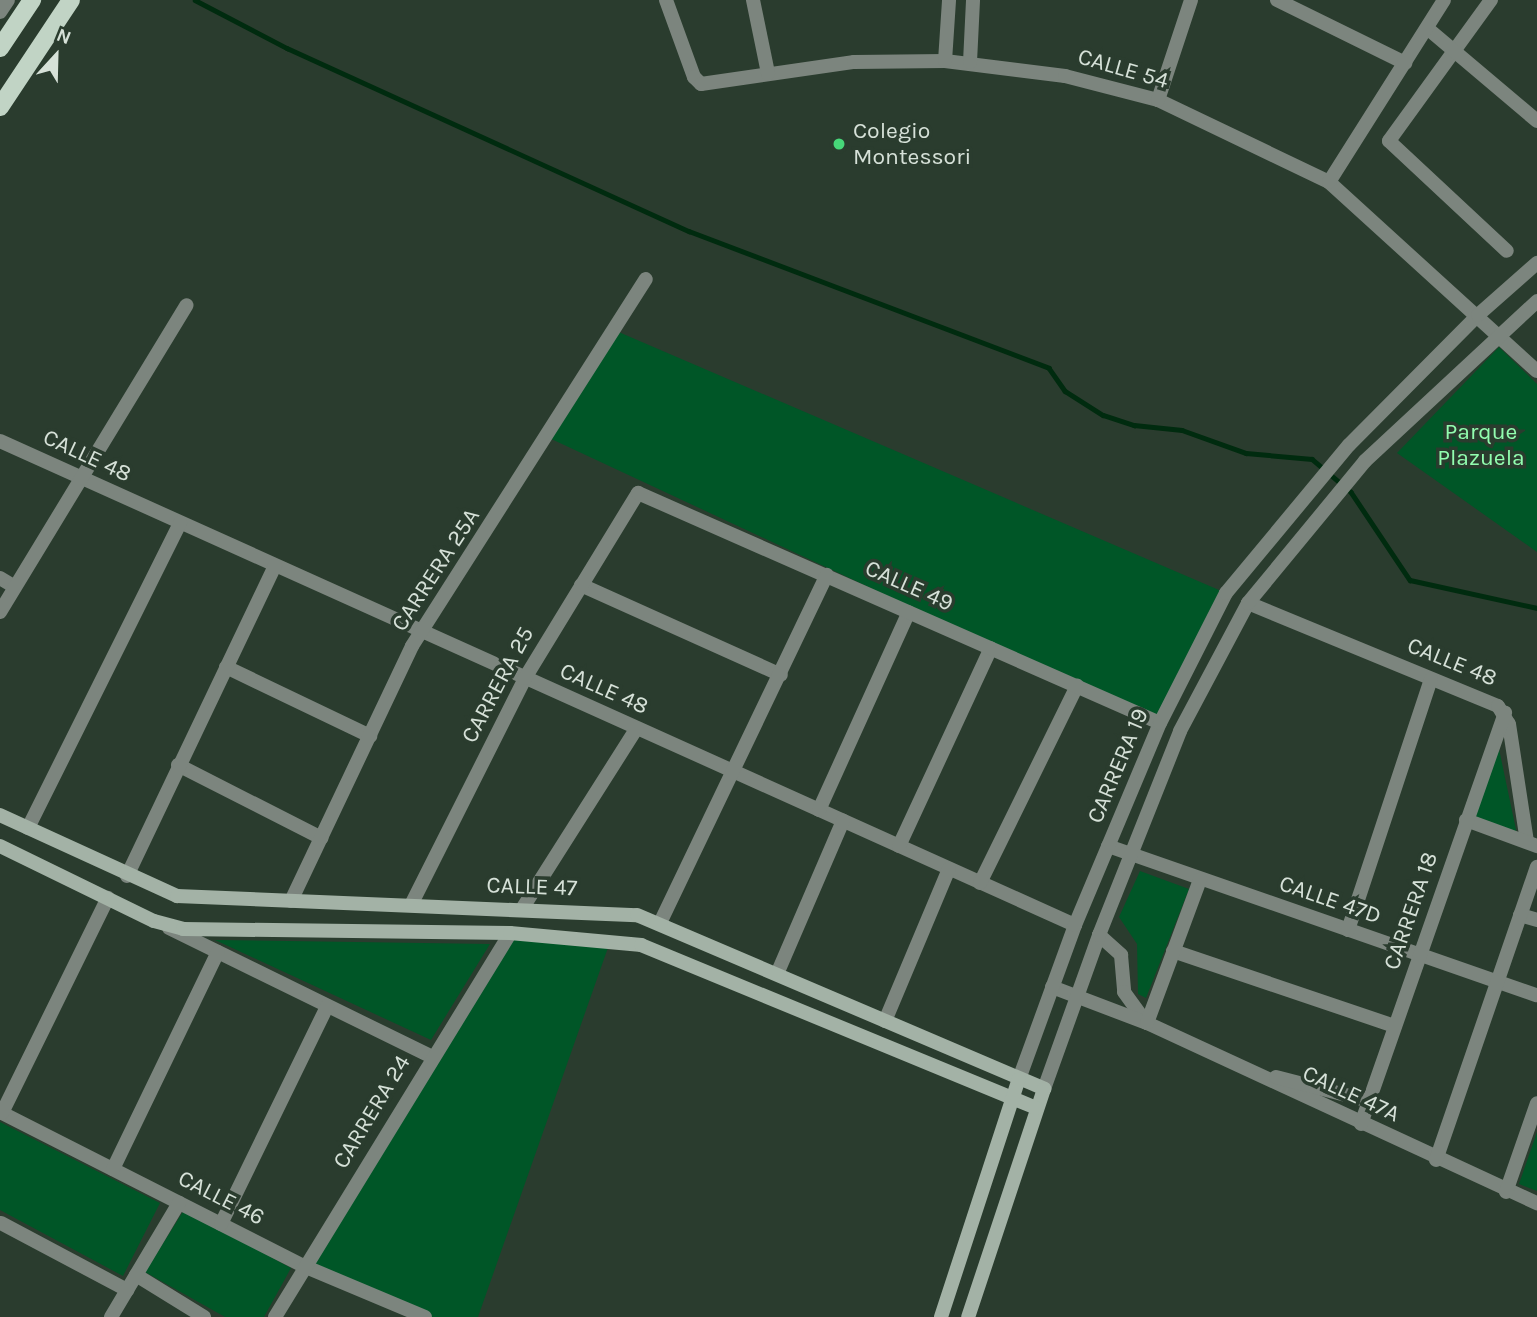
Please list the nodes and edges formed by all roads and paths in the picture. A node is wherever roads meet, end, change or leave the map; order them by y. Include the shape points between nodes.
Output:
1 (8, 0) edge
2 (32, 0) edge
3 (71, 0) edge
4 (666, 0) edge
5 (753, 0) edge
6 (949, 0) edge
7 (973, 0) edge
8 (1191, 0) edge
9 (1277, 0) edge
10 (1444, 0) edge
11 (1491, 0) edge
12 (0, 12) edge
13 (1427, 28) junction
14 (0, 48) edge
15 (1455, 48) junction
16 (945, 61) junction
17 (970, 62) junction
18 (1405, 62) junction
19 (768, 73) junction
20 (1157, 100) junction
21 (0, 107) edge
22 (1537, 121) edge
23 (1329, 182) junction
24 (1507, 251) dead end
25 (1537, 263) edge
26 (646, 279) dead end
27 (1537, 301) edge
28 (187, 304) dead end
29 (1478, 314) junction
30 (1499, 334) junction
31 (1537, 371) edge
32 (0, 441) edge
33 (81, 478) junction
34 (638, 494) joint
35 (180, 523) junction
36 (275, 566) junction
37 (827, 575) junction
38 (0, 578) edge
39 (581, 585) junction
40 (15, 587) junction
41 (1248, 603) junction
42 (0, 612) edge
43 (909, 612) junction
44 (423, 632) junction
45 (992, 648) junction
46 (226, 667) junction
47 (780, 675) junction
48 (525, 678) junction
49 (1431, 679) junction
50 (1077, 686) junction
51 (1505, 712) junction
52 (1160, 723) junction
53 (637, 728) junction
54 (370, 736) junction
55 (178, 765) junction
56 (735, 773) junction
57 (820, 810) junction
58 (0, 815) edge
59 (1466, 820) junction
60 (843, 821) junction
61 (28, 828) junction
62 (321, 838) junction
63 (1532, 844) edge
64 (899, 846) junction
65 (1108, 846) junction
66 (1, 848) edge
67 (1132, 855) junction
68 (1537, 867) edge
69 (949, 869) junction
70 (127, 876) junction
71 (1200, 880) junction
72 (980, 883) junction
73 (108, 898) junction
74 (291, 901) junction
75 (411, 905) junction
76 (522, 909) junction
77 (1520, 915) junction
78 (1537, 920) edge
79 (154, 921) junction
80 (660, 923) junction
81 (1075, 925) junction
82 (1348, 930) junction
83 (510, 933) junction
84 (1099, 935) junction
85 (1173, 951) junction
86 (218, 952) junction
87 (1419, 955) junction
88 (777, 974) junction
89 (794, 981) junction
90 (1497, 982) junction
91 (1052, 987) junction
92 (1537, 995) edge
93 (1077, 997) junction
94 (786, 1003) junction
95 (327, 1007) junction
96 (885, 1021) junction
97 (1147, 1023) junction
98 (1395, 1026) junction
99 (432, 1056) junction
100 (1243, 1068) junction
101 (1019, 1079) junction
102 (1044, 1090) junction
103 (1014, 1098) junction
104 (1369, 1101) junction
105 (1537, 1103) edge
106 (1037, 1108) junction
107 (1, 1112) edge
108 (1361, 1124) junction
109 (1436, 1160) junction
110 (113, 1169) junction
111 (1506, 1192) junction
112 (179, 1203) junction
113 (1537, 1203) edge
114 (1, 1223) edge
115 (222, 1224) junction
116 (306, 1267) junction
117 (136, 1275) junction
118 (127, 1290) junction
119 (400, 1312) edge
120 (111, 1317) edge
121 (204, 1317) edge
122 (275, 1317) edge
123 (425, 1317) edge
124 (940, 1317) edge
125 (968, 1317) edge

1 - 12 street
2 - 14 main road
3 - 21 main road
4 - 19 street, CALLE 54 via 694,77 701,84
5 - 19 street
6 - 16 street
7 - 17 street
8 - 20 street
9 - 18 street
10 - 13 street
11 - 15 street
13 - 15 street
13 - 18 street
15 - 22 street
15 - 24 street via 1389,144
16 - 17 street, CALLE 54
16 - 19 street, CALLE 54 via 854,62
17 - 20 street, CALLE 54 via 1065,76
18 - 23 street
20 - 23 street, CALLE 54
23 - 29 street, CALLE 54
25 - 29 street
26 - 44 street, CARRERA 25A
27 - 30 street
28 - 33 street
29 - 30 street, CALLE 54
29 - 52 street, CARRERA 19 via 1349,445 1226,593
30 - 31 street, CALLE 54
30 - 41 street, CARRERA 19 via 1365,461
32 - 33 street, CALLE 48
33 - 35 street, CALLE 48
33 - 40 street
34 - 37 street, CALLE 49
34 - 39 street, CARRERA 25
35 - 36 street, CALLE 48
35 - 61 street
36 - 44 street, CALLE 48
36 - 46 street
37 - 43 street, CALLE 49
37 - 47 street
38 - 40 street
39 - 47 street
39 - 48 street, CARRERA 25
40 - 42 street
41 - 49 street, CALLE 48
41 - 67 street, CARRERA 19 via 1180,732
43 - 45 street, CALLE 49
43 - 57 street
44 - 48 street, CALLE 48
44 - 54 street, CARRERA 25A
45 - 50 street, CALLE 49
45 - 64 street
46 - 54 street
46 - 55 street
47 - 56 street
48 - 53 street, CALLE 48
48 - 75 street, CARRERA 25
49 - 51 street, CALLE 48
49 - 82 street
50 - 52 street, CALLE 49
50 - 72 street
51 - 59 street, CARRERA 18
51 - 63 street, CALLE 48
52 - 65 street, CARRERA 19
53 - 56 street, CALLE 48
53 - 76 street
54 - 62 street, CARRERA 25A
55 - 62 street
55 - 70 street
56 - 57 street, CALLE 48
56 - 80 street
57 - 60 street, CALLE 48
58 - 61 main road, CALLE 47
59 - 63 street
59 - 87 street, CARRERA 18
60 - 64 street, CALLE 48
60 - 88 street
61 - 70 main road, CALLE 47
62 - 74 street, CARRERA 25A
64 - 69 street, CALLE 48
65 - 67 street, CALLE 47D
65 - 81 street, CARRERA 19
66 - 73 main road, CALLE 47
67 - 71 street, CALLE 47D
67 - 84 street, CARRERA 19
68 - 77 street
69 - 72 street, CALLE 48
69 - 96 street
70 - 74 main road, CALLE 47 via 177,897
71 - 82 street, CALLE 47D
71 - 85 street
72 - 81 street, CALLE 48
73 - 79 main road, CALLE 47
73 - 107 street
74 - 75 main road, CALLE 47
75 - 76 main road, CALLE 47
76 - 80 main road, CALLE 47 via 613,912
77 - 78 street
77 - 90 street
79 - 83 main road, CALLE 47 via 217,932
79 - 86 street, CALLE 47
80 - 88 main road, CALLE 47
81 - 91 street, CARRERA 19
82 - 87 street, CALLE 47D
83 - 94 main road, CALLE 47 via 641,945
83 - 99 street, CARRERA 24
84 - 93 street, CARRERA 19
84 - 97 street via 1121,955 1124,992
85 - 97 street
85 - 98 street
86 - 95 street, CALLE 47
86 - 110 street
87 - 90 street, CALLE 47D
87 - 98 street, CARRERA 18
88 - 89 main road, CALLE 47
89 - 94 main road via 786,990
89 - 96 main road, CALLE 47
90 - 92 street, CALLE 47D
90 - 109 street
91 - 93 street, CALLE 47A
91 - 101 street, CARRERA 19
93 - 97 street, CALLE 47A
93 - 102 street, CARRERA 19
94 - 103 main road, CALLE 47
95 - 99 street, CALLE 47
95 - 115 street
96 - 101 main road, CALLE 47
97 - 100 street, CALLE 47A
98 - 104 street, CARRERA 18
99 - 116 street, CARRERA 24
100 - 104 street
100 - 108 street, CALLE 47A
101 - 102 main road, CALLE 47
101 - 103 main road, CARRERA 19
102 - 106 main road, CARRERA 19
103 - 106 main road, CALLE 47
103 - 124 main road, CARRERA 19
104 - 108 street, CARRERA 18
105 - 111 street
106 - 125 main road, CARRERA 19
107 - 110 street, CALLE 46
108 - 109 street, CALLE 47A
109 - 111 street, CALLE 47A
110 - 112 street, CALLE 46
111 - 113 street, CALLE 47A
112 - 115 street, CALLE 46
112 - 117 street
114 - 118 street
115 - 116 street, CALLE 46
116 - 119 street, CALLE 46
116 - 122 street, CARRERA 24
117 - 118 street
117 - 121 street
118 - 120 street
119 - 123 street, CALLE 46

